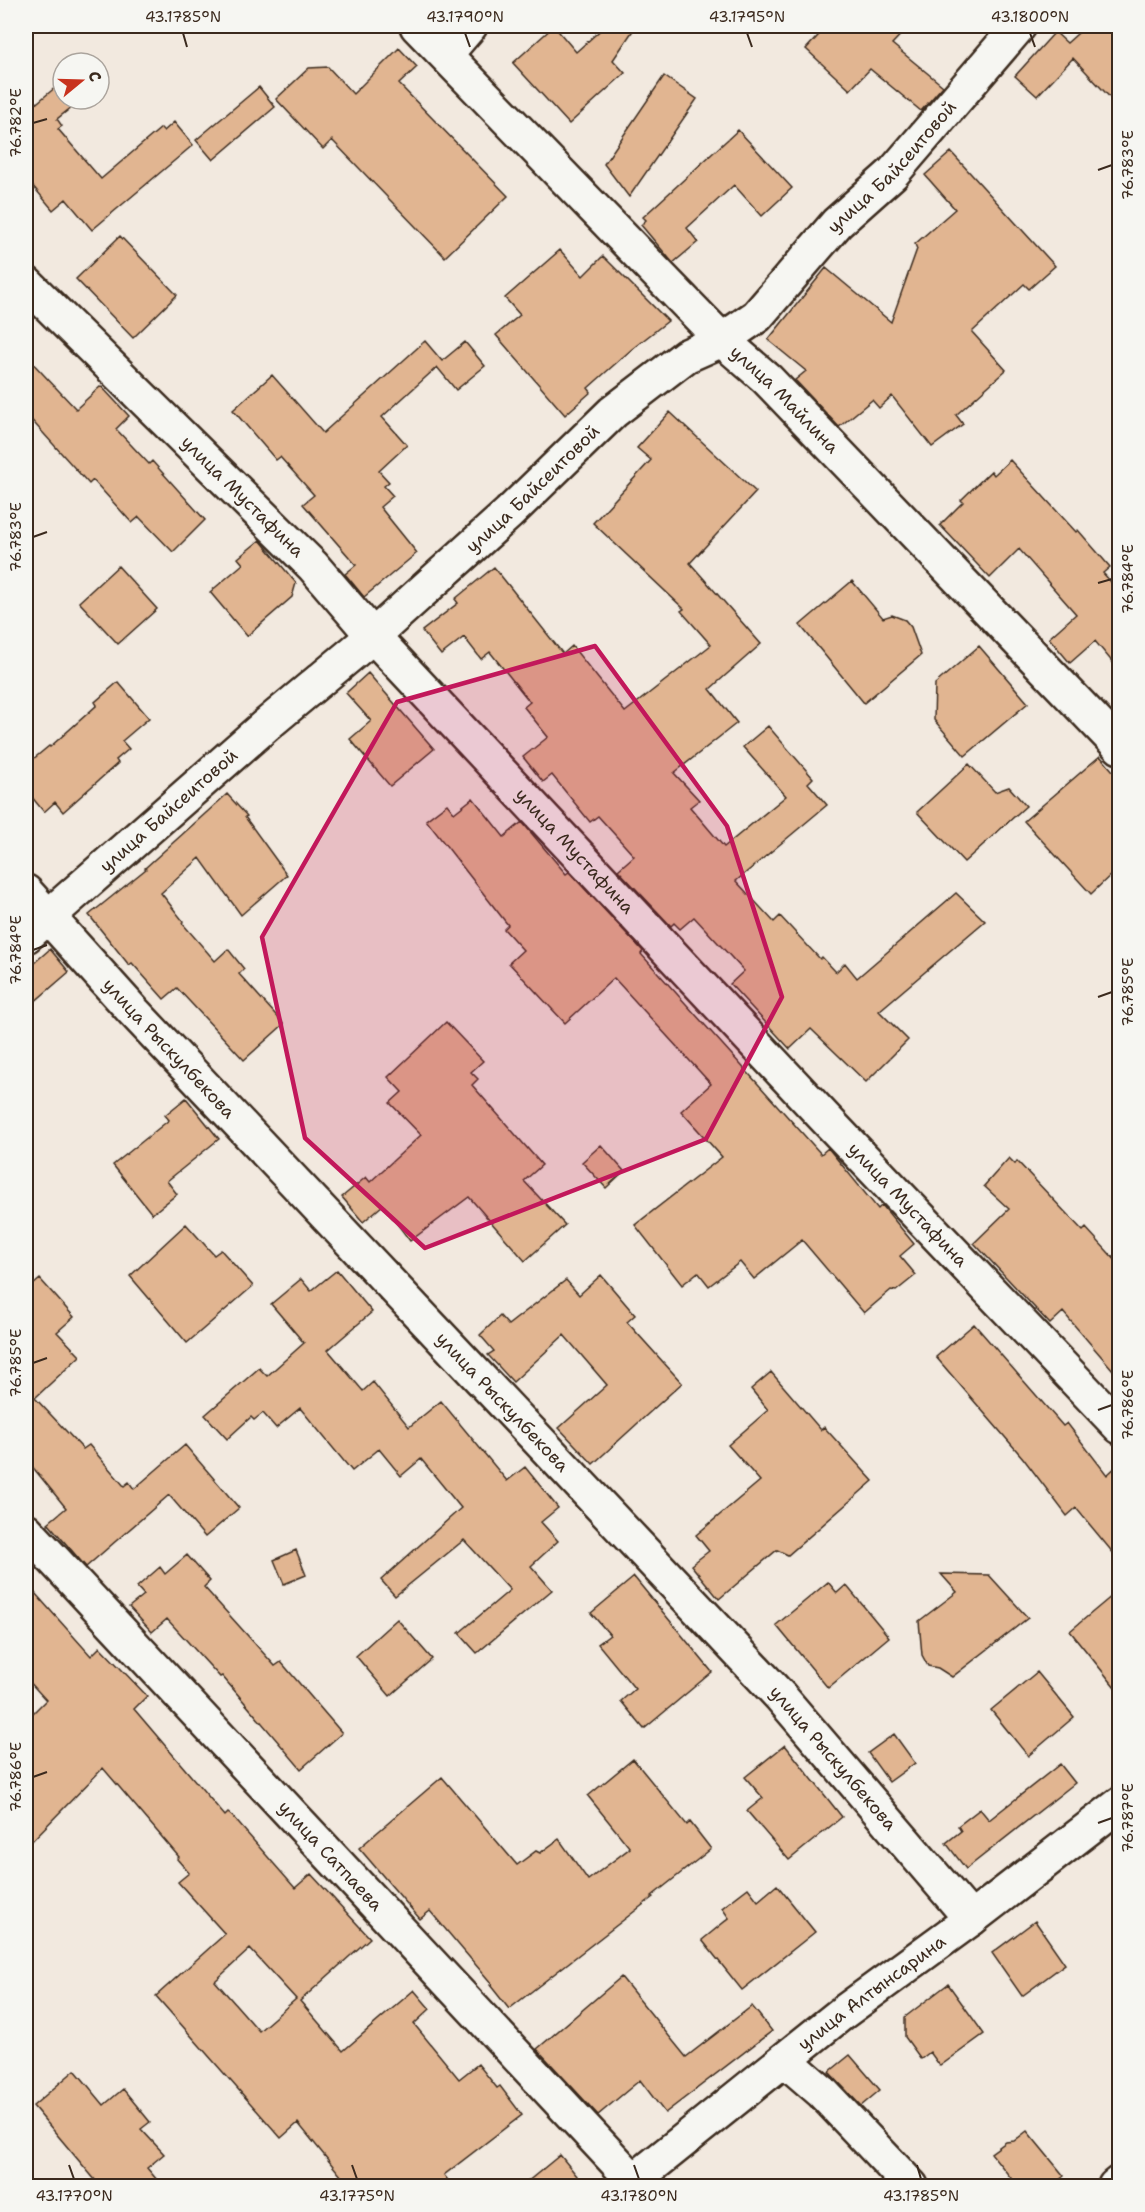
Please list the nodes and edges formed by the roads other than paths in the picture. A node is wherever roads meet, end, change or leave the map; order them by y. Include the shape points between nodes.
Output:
1 (417, 26) edge
2 (470, 26) edge
3 (1018, 26) edge
4 (446, 54) junction
5 (26, 283) edge
6 (723, 340) junction
7 (373, 636) junction
8 (1119, 747) edge
9 (26, 892) edge
10 (37, 927) edge
11 (1119, 1427) edge
12 (26, 1530) edge
13 (1119, 1804) edge
14 (971, 1918) junction
15 (784, 2060) junction
16 (1119, 2182) edge
17 (630, 2184) edge
18 (911, 2187) edge
19 (1115, 2187) edge

1 - 4 street, улица Майлина
2 - 4 street
3 - 6 street, улица Байсеитовой via 892,174 837,223 757,316
4 - 6 street, улица Майлина
5 - 7 street, улица Мустафина via 313,566
6 - 7 street, улица Байсеитовой via 686,356 613,412
6 - 8 street, улица Майлина via 766,379
7 - 10 street, улица Байсеитовой
7 - 11 street, улица Мустафина
9 - 10 street, улица Рыскулбекова
10 - 14 street, улица Рыскулбекова via 134,1012 780,1696
12 - 17 street, улица Сатпаева
13 - 14 street, улица Алтынсарина
14 - 15 street, улица Алтынсарина
15 - 17 street, улица Алтынсарина
15 - 18 street via 822,2092
16 - 19 street

